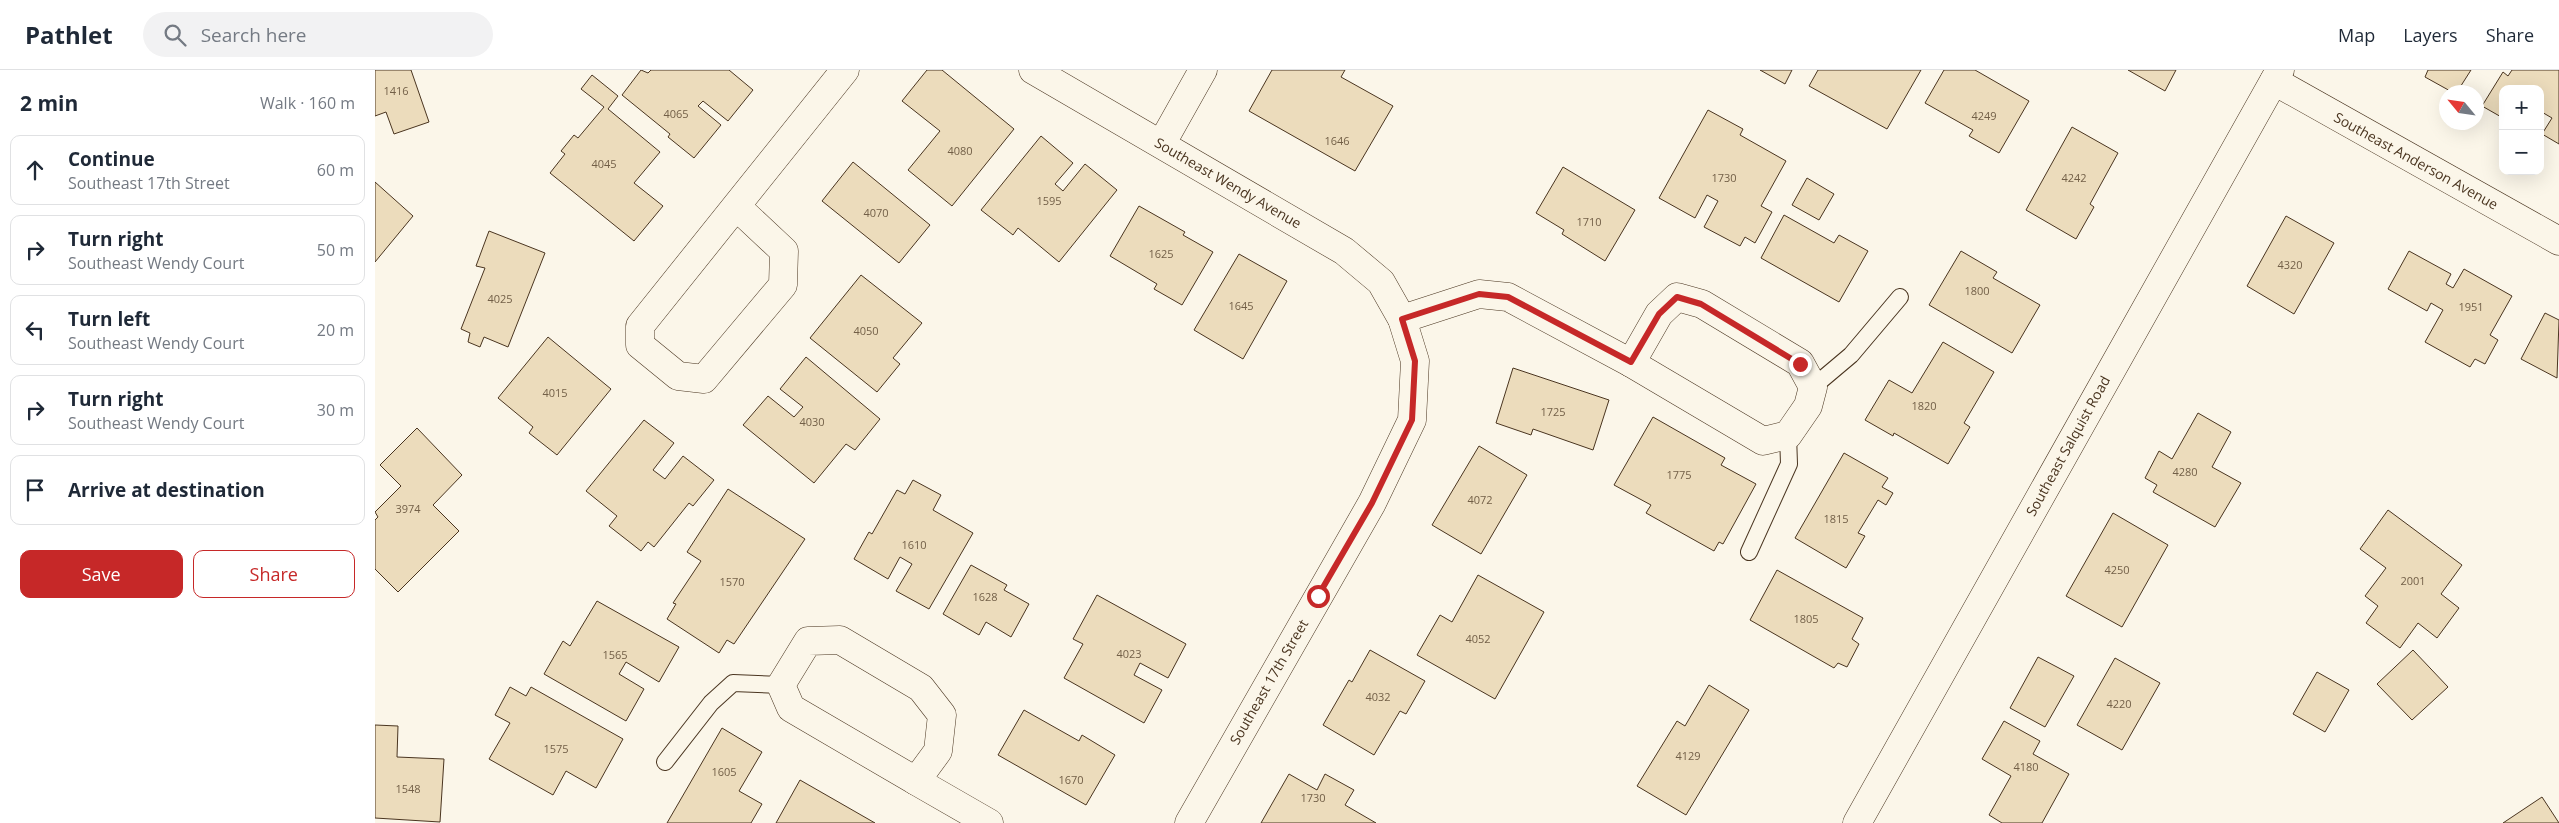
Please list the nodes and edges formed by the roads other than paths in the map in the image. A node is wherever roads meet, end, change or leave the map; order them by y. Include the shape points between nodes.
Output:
1 (845, 70) edge
2 (1033, 70) edge
3 (1203, 70) edge
4 (2277, 76) edge
5 (1161, 144) junction
6 (737, 207) junction
7 (2559, 241) edge
8 (1900, 297) dead end
9 (1402, 319) junction
10 (1631, 362) junction
11 (1813, 387) junction
12 (1788, 435) junction
13 (1749, 552) dead end
14 (781, 685) junction
15 (665, 762) dead end
16 (916, 781) junction
17 (989, 823) edge
18 (1189, 823) edge
19 (1857, 823) edge

1 - 6 street
2 - 5 street, Southeast Wendy Avenue
3 - 5 street
4 - 7 street, Southeast Anderson Avenue
4 - 19 street, Southeast Salquist Road
5 - 9 street, Southeast Wendy Avenue via 1344,251 1381,282
6 - 6 street via 784,251 783,285 704,378 678,376 640,345 640,326
8 - 11 lane via 1851,355
9 - 10 street via 1479,294 1508,297
9 - 18 street, Southeast 17th Street via 1415,361 1412,420 1372,503
10 - 11 street via 1659,314 1677,297 1701,304 1800,364
10 - 12 street via 1763,441
11 - 12 street via 1809,406
12 - 13 lane via 1789,464
14 - 15 lane via 733,683 711,703
14 - 16 street via 791,708
14 - 16 street via 808,641 840,640 921,688 943,715 938,751
16 - 17 street

